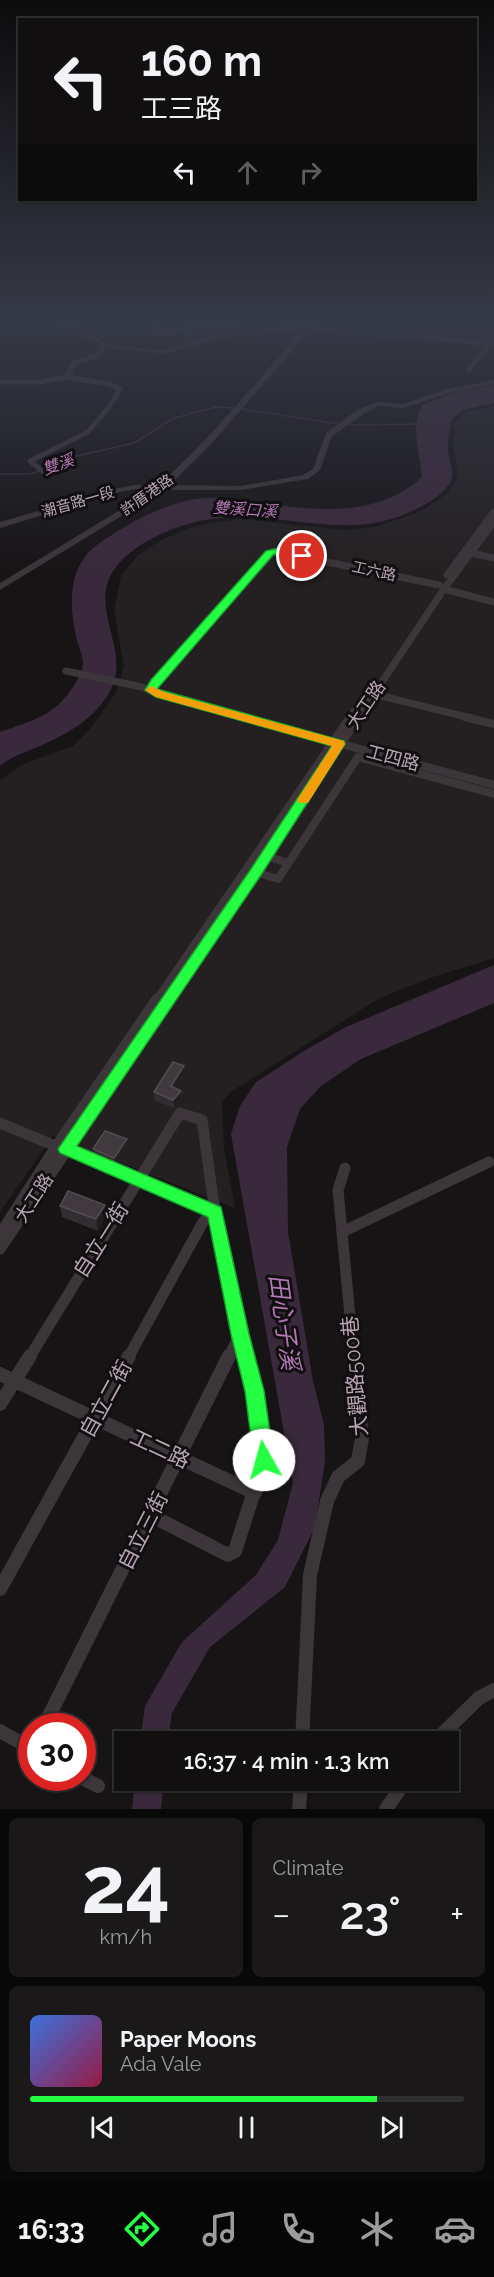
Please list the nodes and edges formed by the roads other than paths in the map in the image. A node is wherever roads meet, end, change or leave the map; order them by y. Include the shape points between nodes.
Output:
1 (112, 402) edge
2 (239, 402) edge
3 (414, 402) edge
4 (42, 471) dead end
5 (158, 486) junction
6 (494, 512) edge
7 (494, 522) edge
8 (0, 525) edge
9 (468, 552) junction
10 (494, 558) edge
11 (0, 581) edge
12 (0, 587) edge
13 (442, 587) junction
14 (494, 602) edge
15 (69, 672) dead end
16 (151, 690) junction
17 (370, 693) junction
18 (494, 724) edge
19 (336, 743) junction
20 (494, 785) edge
21 (494, 794) edge
22 (267, 856) junction
23 (288, 863) junction
24 (256, 872) junction
25 (0, 1123) edge
26 (62, 1147) junction
27 (489, 1162) dead end
28 (345, 1168) dead end
29 (139, 1179) junction
30 (215, 1212) junction
31 (342, 1232) junction
32 (0, 1234) edge
33 (0, 1249) edge
34 (240, 1334) junction
35 (0, 1374) edge
36 (15, 1380) junction
37 (0, 1404) edge
38 (95, 1418) junction
39 (179, 1458) junction
40 (255, 1493) junction
41 (150, 1515) junction
42 (0, 1589) edge
43 (494, 1690) edge
44 (51, 1713) edge
45 (0, 1731) edge
46 (303, 1731) edge
47 (445, 1731) edge
48 (18, 1741) edge
49 (301, 1791) edge
50 (398, 1791) edge
51 (300, 1809) edge
52 (386, 1809) edge

1 - 4 street via 88,432 30,461
2 - 5 street, 許厝港路
3 - 5 street, 潮音路一段 via 404,406 378,404 345,422 329,435 316,470 305,477 241,488
5 - 8 street, 潮音路一段 via 114,491
5 - 11 street, 許厝港路
5 - 12 street, 許厝港路
6 - 9 street, 大工路
7 - 9 street, 大工路
9 - 10 street
9 - 13 street, 大工路
13 - 14 street, 工六路
13 - 16 street, 工六路 via 274,551
13 - 17 street, 大工路
15 - 16 street, 工四路
16 - 19 street, 工四路
17 - 18 street
17 - 19 street, 大工路
19 - 20 street, 工四路
19 - 22 street, 大工路
19 - 26 street, 大工路
21 - 23 street via 358,758
22 - 23 street
22 - 24 street, 大工路
23 - 24 street via 278,879
24 - 26 street, 大工路
25 - 26 street
26 - 29 street
26 - 32 street, 大工路
26 - 33 street, 大工路
27 - 31 street
28 - 31 street, 大觀路500巷 via 338,1190
29 - 30 street
29 - 30 street, 自立一街 via 180,1113 202,1120
29 - 36 street, 自立一街
30 - 34 street
30 - 38 street, 自立二街 via 203,1222
31 - 46 street, 大觀路500巷 via 362,1438 358,1461 338,1477 327,1501 310,1575
34 - 39 street, 自立三街
34 - 40 street via 255,1391 264,1460
35 - 36 street, 工二路
36 - 37 street, 自立一街
36 - 38 street, 工二路
38 - 39 street, 工二路
38 - 42 street, 自立二街
39 - 40 street, 工二路
39 - 41 street, 自立三街
40 - 41 street via 235,1551 228,1555
41 - 44 street, 自立三街
43 - 47 street via 478,1698
45 - 48 street
49 - 51 street
50 - 52 street

